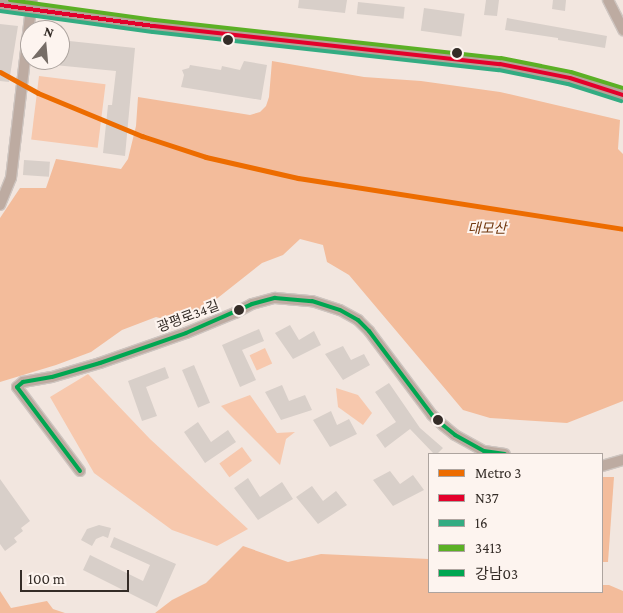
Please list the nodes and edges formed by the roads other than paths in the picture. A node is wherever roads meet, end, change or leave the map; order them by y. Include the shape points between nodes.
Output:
1 (608, 0) edge
2 (31, 4) edge
3 (0, 5) edge
4 (623, 30) edge
5 (623, 95) edge
6 (0, 205) edge
7 (498, 453) edge
8 (623, 460) edge
9 (603, 466) edge
10 (80, 471) dead end

1 - 4 street
2 - 3 main road
2 - 5 main road via 154,26 500,64 570,78
2 - 6 street via 10,178
7 - 10 street, 광평로34길 via 484,451 455,435 432,415 358,320 312,301 275,298 100,363 24,382 17,387
8 - 9 street

